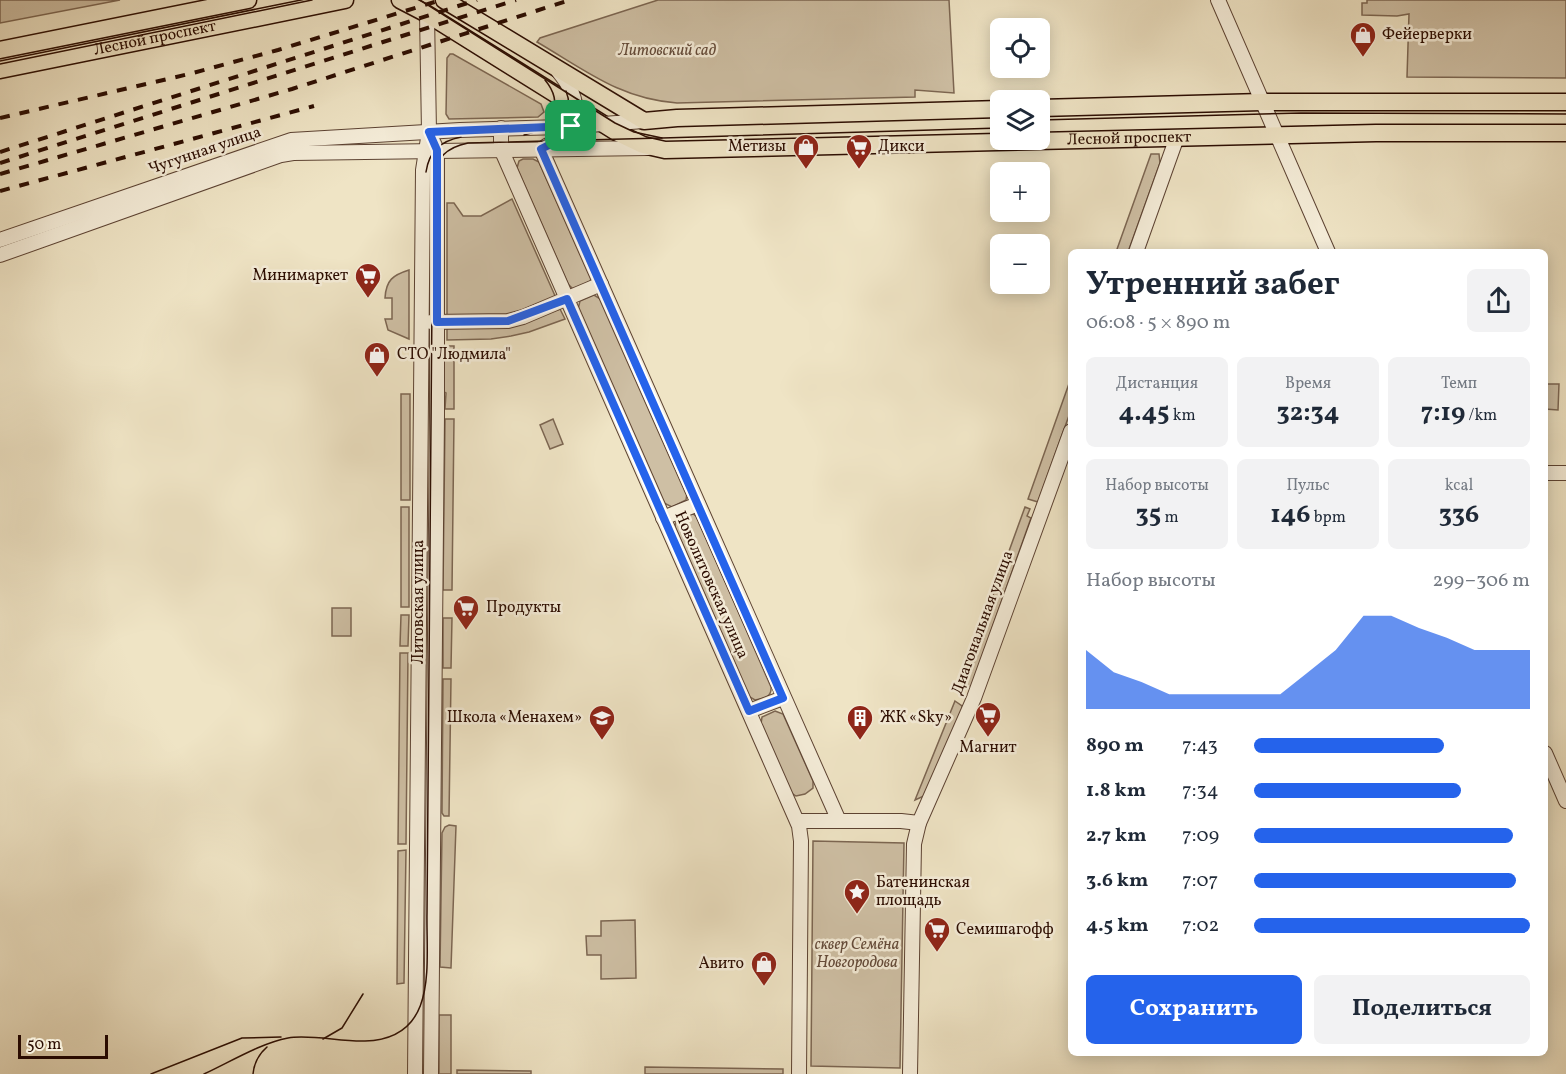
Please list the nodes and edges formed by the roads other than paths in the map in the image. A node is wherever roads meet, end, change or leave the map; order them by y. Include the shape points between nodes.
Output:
1 (248, 0) edge
2 (345, 0) edge
3 (400, 0) edge
4 (444, 0) edge
5 (1218, 0) edge
6 (427, 14) junction
7 (41, 42) junction
8 (0, 50) edge
9 (45, 61) junction
10 (556, 69) junction
11 (0, 70) edge
12 (1262, 102) junction
13 (1566, 102) edge
14 (577, 108) junction
15 (1050, 108) edge
16 (990, 109) edge
17 (644, 121) junction
18 (602, 124) junction
19 (571, 126) junction
20 (501, 128) junction
21 (429, 132) junction
22 (1566, 133) edge
23 (1278, 135) junction
24 (1177, 137) junction
25 (656, 148) junction
26 (501, 149) junction
27 (541, 149) junction
28 (431, 150) junction
29 (0, 240) edge
30 (1137, 249) edge
31 (1327, 249) edge
32 (0, 255) edge
33 (601, 284) junction
34 (567, 299) junction
35 (437, 322) junction
36 (423, 323) junction
37 (1068, 439) edge
38 (1548, 473) edge
39 (1566, 473) edge
40 (698, 504) junction
41 (663, 518) junction
42 (783, 698) junction
43 (749, 711) junction
44 (1548, 760) edge
45 (1566, 801) edge
46 (798, 821) junction
47 (839, 821) junction
48 (919, 824) junction
49 (415, 1074) edge
50 (431, 1074) edge
51 (799, 1074) edge
52 (910, 1074) edge

1 - 7 main road, Лесной проспект
2 - 9 main road, Лесной проспект
3 - 6 main road, Лесной проспект
4 - 10 main road
5 - 12 street
6 - 14 main road, Лесной проспект
6 - 21 street, Литовская улица
7 - 8 main road, Лесной проспект
7 - 9 main road
9 - 11 main road, Лесной проспект
10 - 14 street via 569,86
10 - 17 main road
12 - 13 main road, Лесной проспект
12 - 15 main road, Лесной проспект
12 - 23 street
14 - 18 main road, Лесной проспект
14 - 19 street
16 - 17 main road
17 - 18 street
18 - 19 street
18 - 25 main road, Лесной проспект via 628,139
19 - 20 street
19 - 27 street via 557,141
20 - 21 street
20 - 26 street, Новолитовская улица
21 - 28 street, Литовская улица
21 - 29 street, Чугунная улица via 284,141
22 - 23 main road, Лесной проспект
23 - 24 main road, Лесной проспект
23 - 31 street
24 - 25 main road, Лесной проспект
24 - 30 street
25 - 27 street, Лесной проспект
26 - 27 street, Лесной проспект
26 - 28 street, Лесной проспект
26 - 34 street, Новолитовская улица
27 - 33 street, Новолитовская улица
28 - 32 street, Чугунная улица via 281,155
28 - 35 street, Литовская улица
28 - 36 street, Литовская улица via 423,170
33 - 34 street
33 - 40 street, Новолитовская улица
34 - 35 street via 508,321
34 - 41 street, Новолитовская улица
35 - 36 street
35 - 50 street, Литовская улица
36 - 49 street, Литовская улица
37 - 48 street, Диагональная улица via 974,698
38 - 39 street
40 - 41 street
40 - 42 street, Новолитовская улица
41 - 43 street, Новолитовская улица
42 - 43 street
42 - 47 street, Новолитовская улица
43 - 46 street, Новолитовская улица
44 - 45 street
46 - 47 street
46 - 51 street, Новолитовская улица
47 - 48 street
48 - 52 street, Диагональная улица via 914,844

